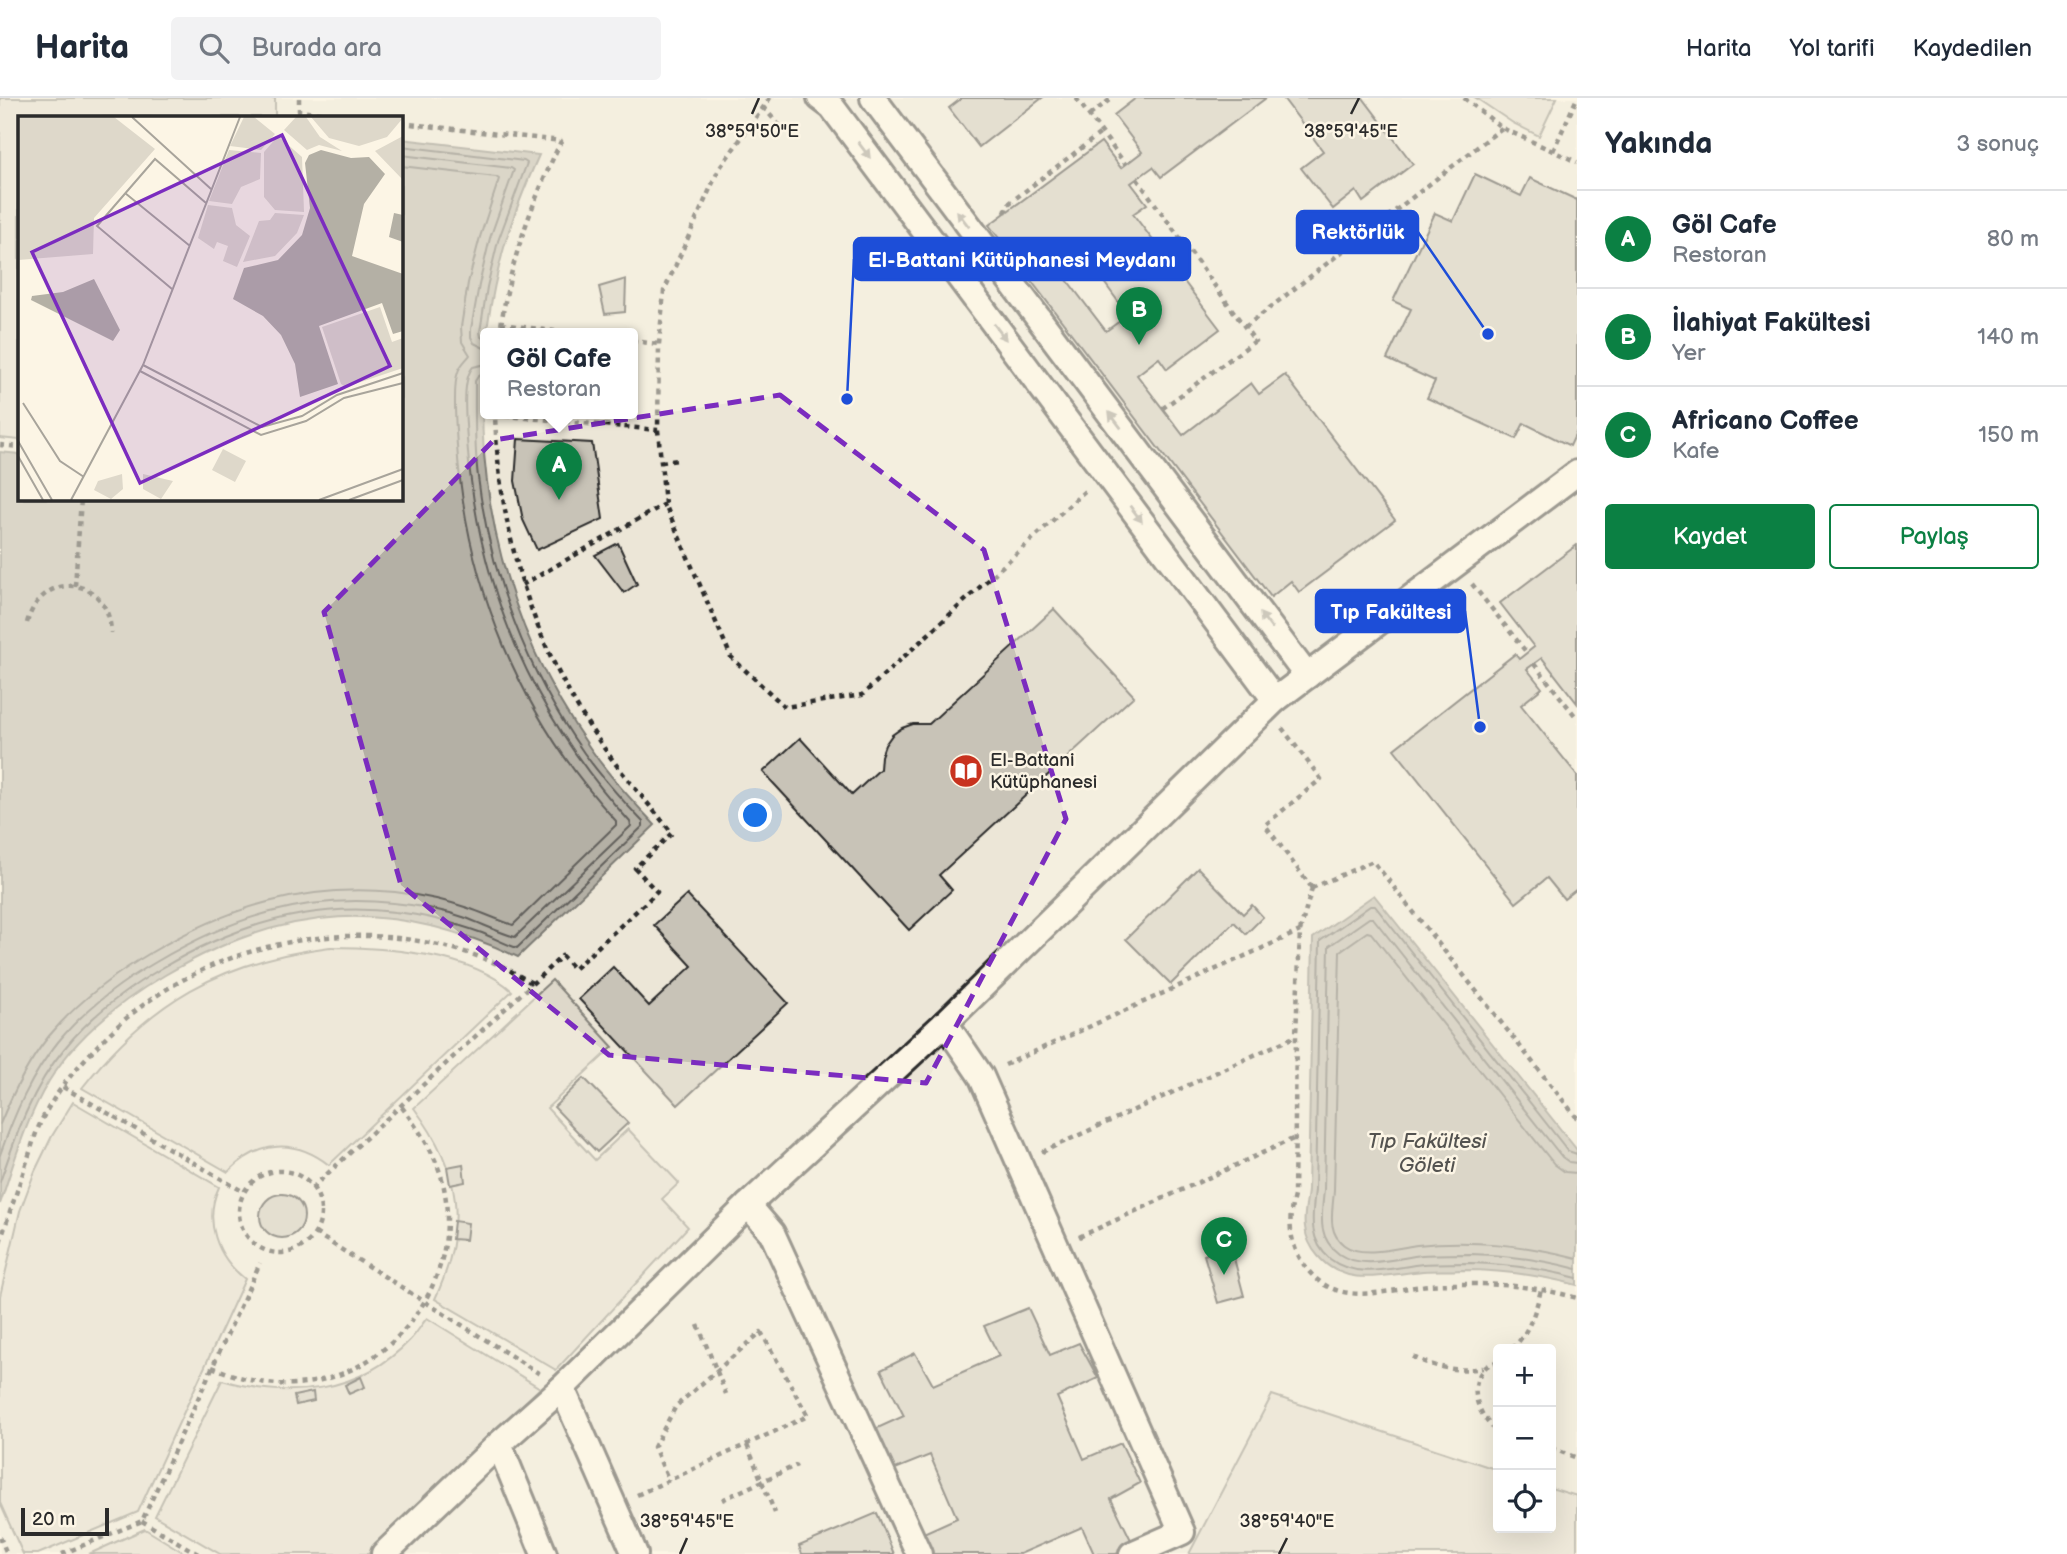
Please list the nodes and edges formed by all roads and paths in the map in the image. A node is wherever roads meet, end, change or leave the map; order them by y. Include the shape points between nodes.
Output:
1 (299, 98) edge
2 (769, 98) edge
3 (820, 98) edge
4 (873, 98) edge
5 (1076, 98) edge
6 (1112, 98) edge
7 (1464, 98) edge
8 (1577, 98) edge
9 (763, 107) junction
10 (308, 115) edge
11 (1090, 115) junction
12 (328, 116) edge
13 (402, 123) edge
14 (780, 125) dead end
15 (1502, 128) junction
16 (1102, 132) junction
17 (1553, 151) junction
18 (1577, 162) edge
19 (1126, 165) dead end
20 (1137, 179) dead end
21 (1005, 213) dead end
22 (501, 324) junction
23 (1245, 327) junction
24 (501, 328) edge
25 (531, 328) edge
26 (638, 342) edge
27 (659, 344) junction
28 (1163, 408) dead end
29 (495, 419) edge
30 (538, 419) edge
31 (658, 430) junction
32 (0, 445) edge
33 (18, 447) edge
34 (679, 460) dead end
35 (661, 462) junction
36 (1577, 472) edge
37 (1094, 482) dead end
38 (82, 500) edge
39 (665, 504) junction
40 (1456, 564) junction
41 (522, 585) junction
42 (75, 586) junction
43 (27, 623) dead end
44 (111, 634) dead end
45 (1527, 653) dead end
46 (1534, 664) dead end
47 (1307, 676) junction
48 (1271, 704) junction
49 (1577, 718) edge
50 (1312, 888) junction
51 (1300, 930) junction
52 (533, 983) junction
53 (945, 1023) junction
54 (1296, 1037) junction
55 (981, 1076) junction
56 (63, 1087) junction
57 (401, 1106) junction
58 (1577, 1118) edge
59 (1295, 1139) junction
60 (1019, 1163) junction
61 (312, 1188) junction
62 (244, 1192) junction
63 (748, 1205) junction
64 (315, 1233) junction
65 (0, 1242) edge
66 (1056, 1247) junction
67 (260, 1263) dead end
68 (1541, 1290) junction
69 (1577, 1298) edge
70 (425, 1303) junction
71 (698, 1325) dead end
72 (1516, 1344) edge
73 (1413, 1357) dead end
74 (1493, 1364) edge
75 (212, 1367) junction
76 (1484, 1368) junction
77 (716, 1371) junction
78 (562, 1388) junction
79 (726, 1394) dead end
80 (1493, 1428) edge
81 (499, 1444) junction
82 (747, 1445) junction
83 (1556, 1450) edge
84 (1577, 1458) edge
85 (797, 1465) dead end
86 (669, 1481) junction
87 (761, 1481) junction
88 (722, 1500) dead end
89 (614, 1506) junction
90 (775, 1513) dead end
91 (142, 1521) junction
92 (0, 1537) edge
93 (7, 1554) edge
94 (62, 1554) edge
95 (198, 1554) edge
96 (384, 1554) edge
97 (544, 1554) edge
98 (635, 1554) edge
99 (919, 1554) edge
100 (1132, 1554) edge

1 - 10 path via 299,111
2 - 9 path
3 -> 48 street via 832,107
47 -> 4 street
5 - 11 path
6 - 11 path
7 - 15 path
8 - 17 path
9 - 14 path
9 - 27 path via 719,169 664,291
10 - 12 path
11 - 16 path
13 - 22 path via 561,141 521,235
15 - 17 path
15 - 23 path
16 - 19 path
16 - 21 path via 1007,205
17 - 18 path
20 - 23 path
22 - 24 path
22 - 25 path
23 - 28 path via 1255,341
26 - 27 path
27 - 31 path
29 - 41 path via 504,512
30 - 31 path
31 - 35 path
32 - 33 path
34 - 35 path
35 - 39 path
36 - 40 street
37 - 39 path via 862,695 786,707 731,657
38 - 42 path
39 - 41 path
40 - 45 path
40 - 47 street
41 - 52 path via 550,658 575,703 602,746 672,833 635,868 657,892 574,969 562,956
42 - 43 path via 43,595
42 - 44 path via 88,590 106,607
46 - 49 path
47 - 48 street
48 - 50 path via 1321,779 1265,825
48 - 53 street
50 - 51 path
50 - 58 path via 1373,861
51 - 54 path
51 - 55 path
52 - 56 path via 492,962 421,941 348,935 274,944 204,969 138,1008
52 - 57 path
53 - 55 street
53 - 63 street
54 - 59 path
54 - 60 path
55 - 60 street
56 - 62 path
56 - 65 path via 39,1125
57 - 61 path
57 - 70 path via 434,1156 446,1205 443,1256
59 - 66 path
59 - 68 path via 1292,1240 1306,1268 1329,1286 1357,1295 1429,1285
60 - 66 street
61 - 62 path via 284,1171 257,1177
61 - 64 path via 321,1206
62 - 64 path via 239,1219 259,1247 271,1252 296,1250
63 - 78 street
63 - 99 street via 772,1233
64 - 70 path
66 - 100 street via 1182,1532
67 - 75 path
68 - 69 path
68 - 72 path via 1529,1328
70 - 75 path via 410,1325 370,1360 321,1380 268,1384
70 - 78 path
71 - 77 path
73 - 76 path via 1443,1369
74 - 76 path
75 - 91 path
76 - 80 path via 1477,1402
77 - 79 path
77 - 82 path via 761,1332 808,1416
77 - 86 path via 676,1406 654,1447
78 - 81 street
78 - 89 street
81 - 96 street
81 - 97 street
82 - 86 path
82 - 87 path
83 - 84 path
85 - 87 path
86 - 89 path
87 - 88 path
87 - 90 path
89 - 98 street
91 - 94 path
91 - 95 path
92 - 93 path

